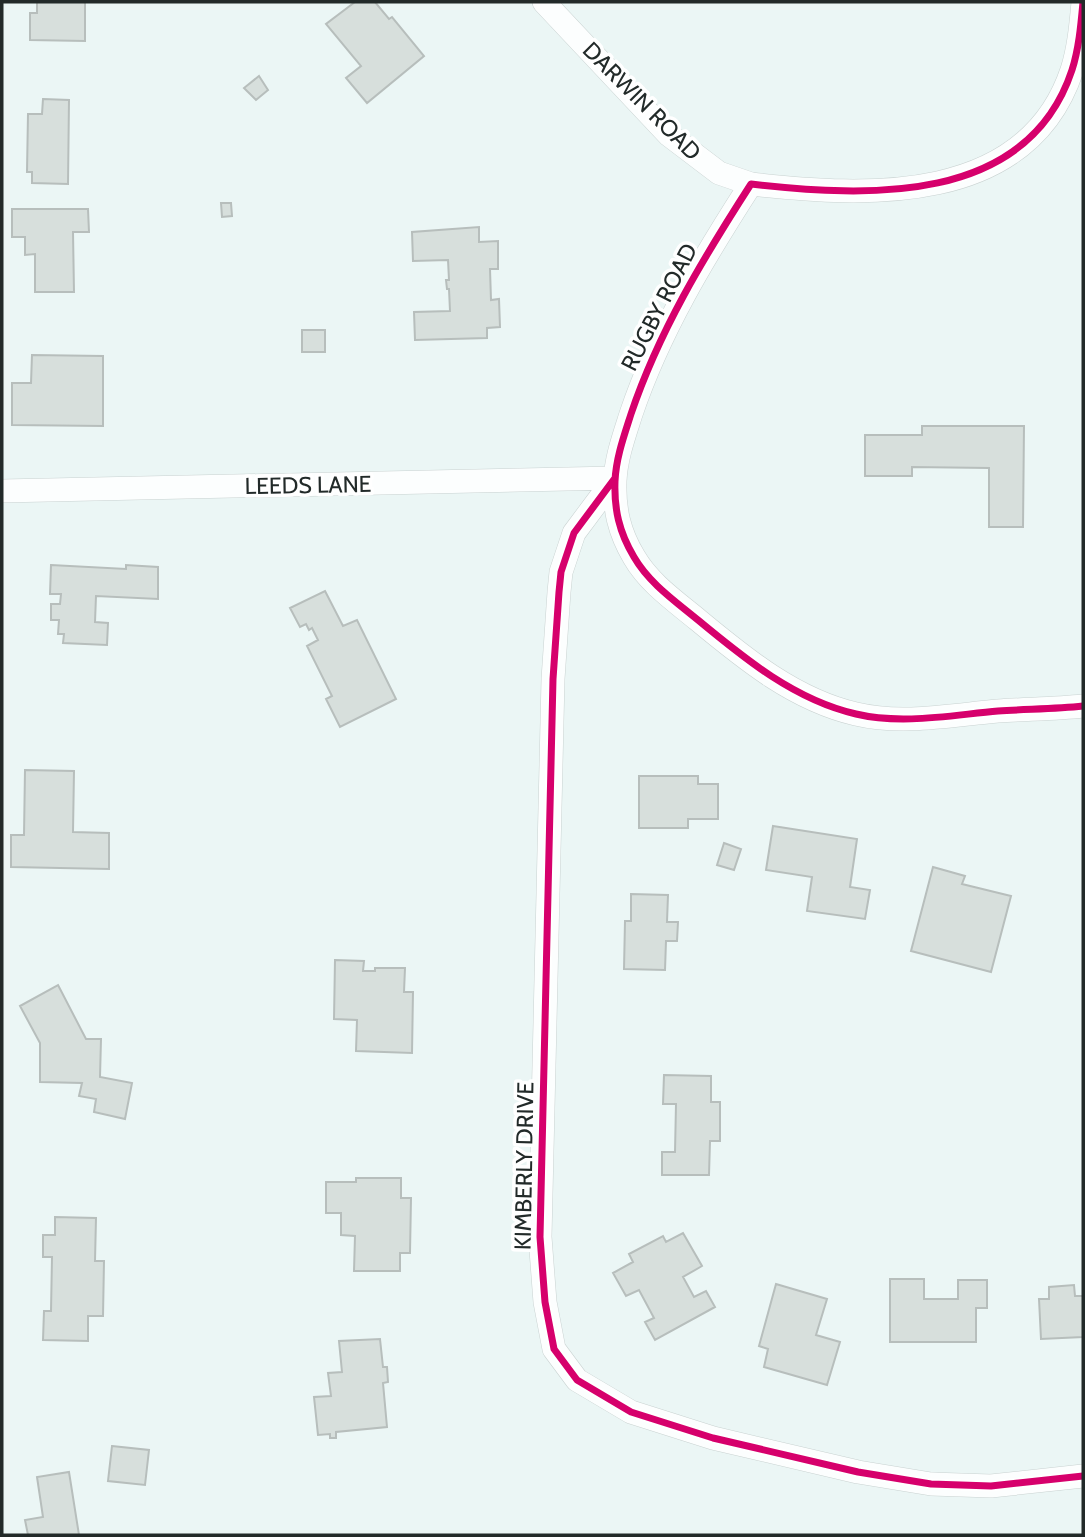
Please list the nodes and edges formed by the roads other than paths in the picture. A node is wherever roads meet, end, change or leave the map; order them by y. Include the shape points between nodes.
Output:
1 (544, 2) edge
2 (1083, 2) edge
3 (751, 184) junction
4 (615, 478) junction
5 (2, 491) edge
6 (1083, 706) edge
7 (1083, 1476) edge

1 - 3 street, DARWIN ROAD via 669,135 719,173
2 - 3 street via 1078,45 1063,93 1033,135 998,163 911,188 834,191
3 - 4 street, RUGBY ROAD via 675,310 641,386
4 - 5 street, LEEDS LANE
4 - 6 street, RUGBY ROAD via 616,515 629,549 647,575 741,655 797,692 857,715 890,718
4 - 7 street, KIMBERLY DRIVE via 574,533 561,572 553,679 540,1237 554,1349 577,1380 631,1412 713,1438 858,1472 931,1483 991,1486

